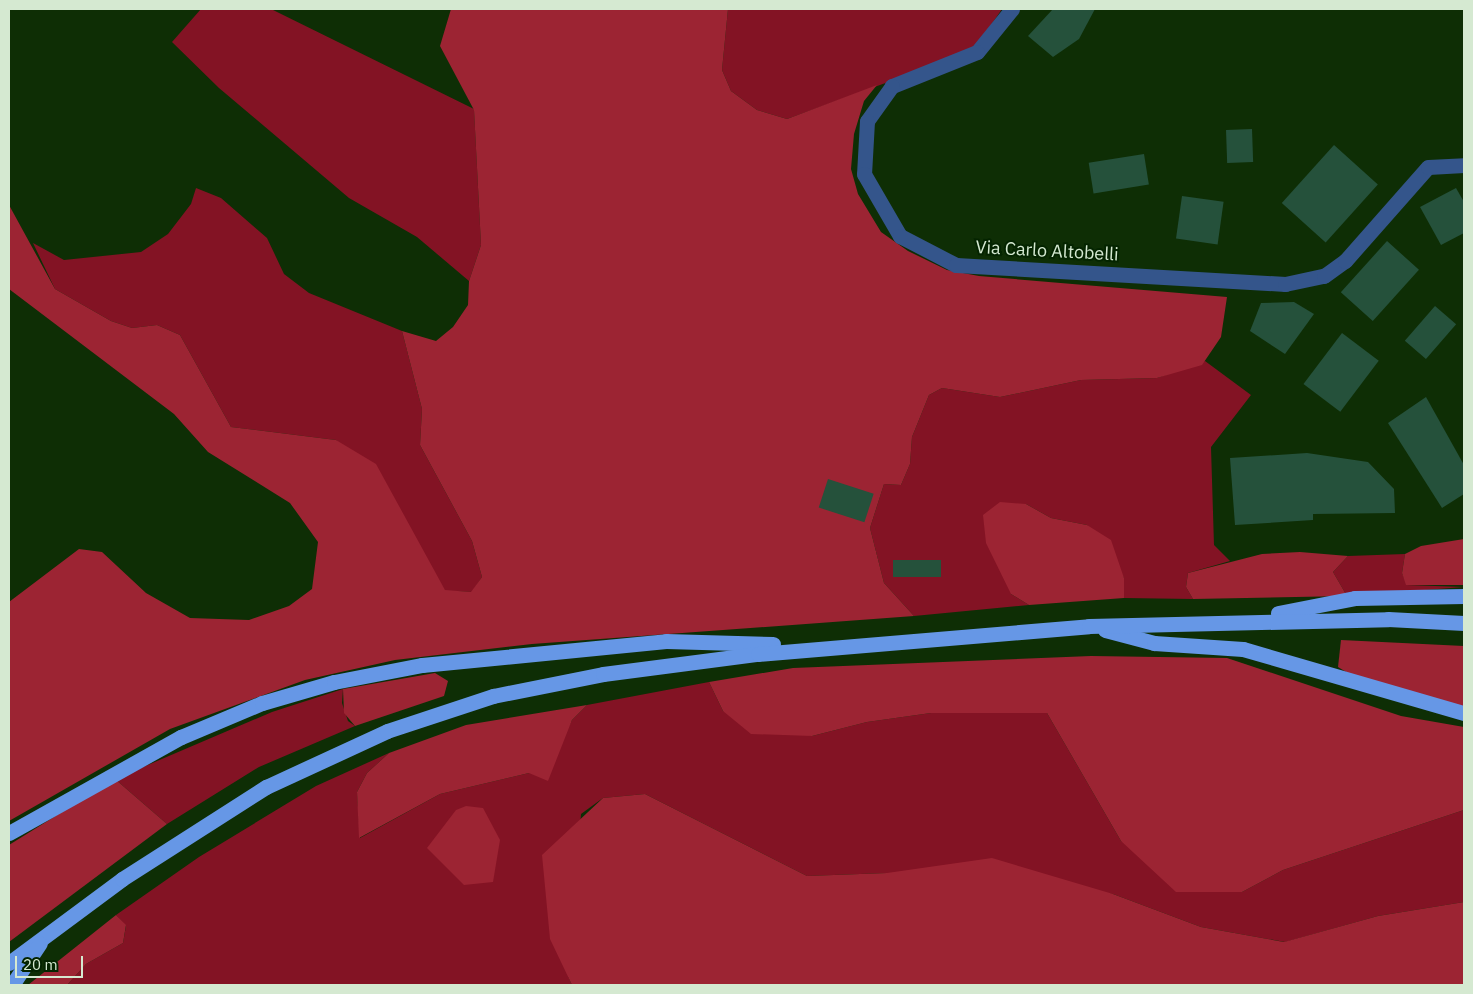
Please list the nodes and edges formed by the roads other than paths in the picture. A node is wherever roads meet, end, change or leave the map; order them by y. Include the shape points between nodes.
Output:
1 (1012, 9) edge
2 (1464, 165) edge
3 (1464, 596) edge
4 (1239, 620) junction
5 (1464, 623) edge
6 (1090, 626) junction
7 (835, 646) junction
8 (1464, 713) edge
9 (9, 833) edge
10 (43, 937) junction
11 (9, 962) edge
12 (12, 985) edge

1 - 2 street, Via Carlo Altobelli via 977,52 892,86 867,121 864,174 900,236 956,264 1285,284 1324,276 1345,262 1428,167
3 - 4 highway via 1355,598
4 - 5 highway
4 - 6 highway
6 - 7 highway
6 - 8 highway via 1154,643 1243,649
7 - 9 highway via 666,641 422,666 334,682 262,703 182,737
7 - 10 highway via 546,684 459,705 386,731 266,787
10 - 11 highway
10 - 12 highway

